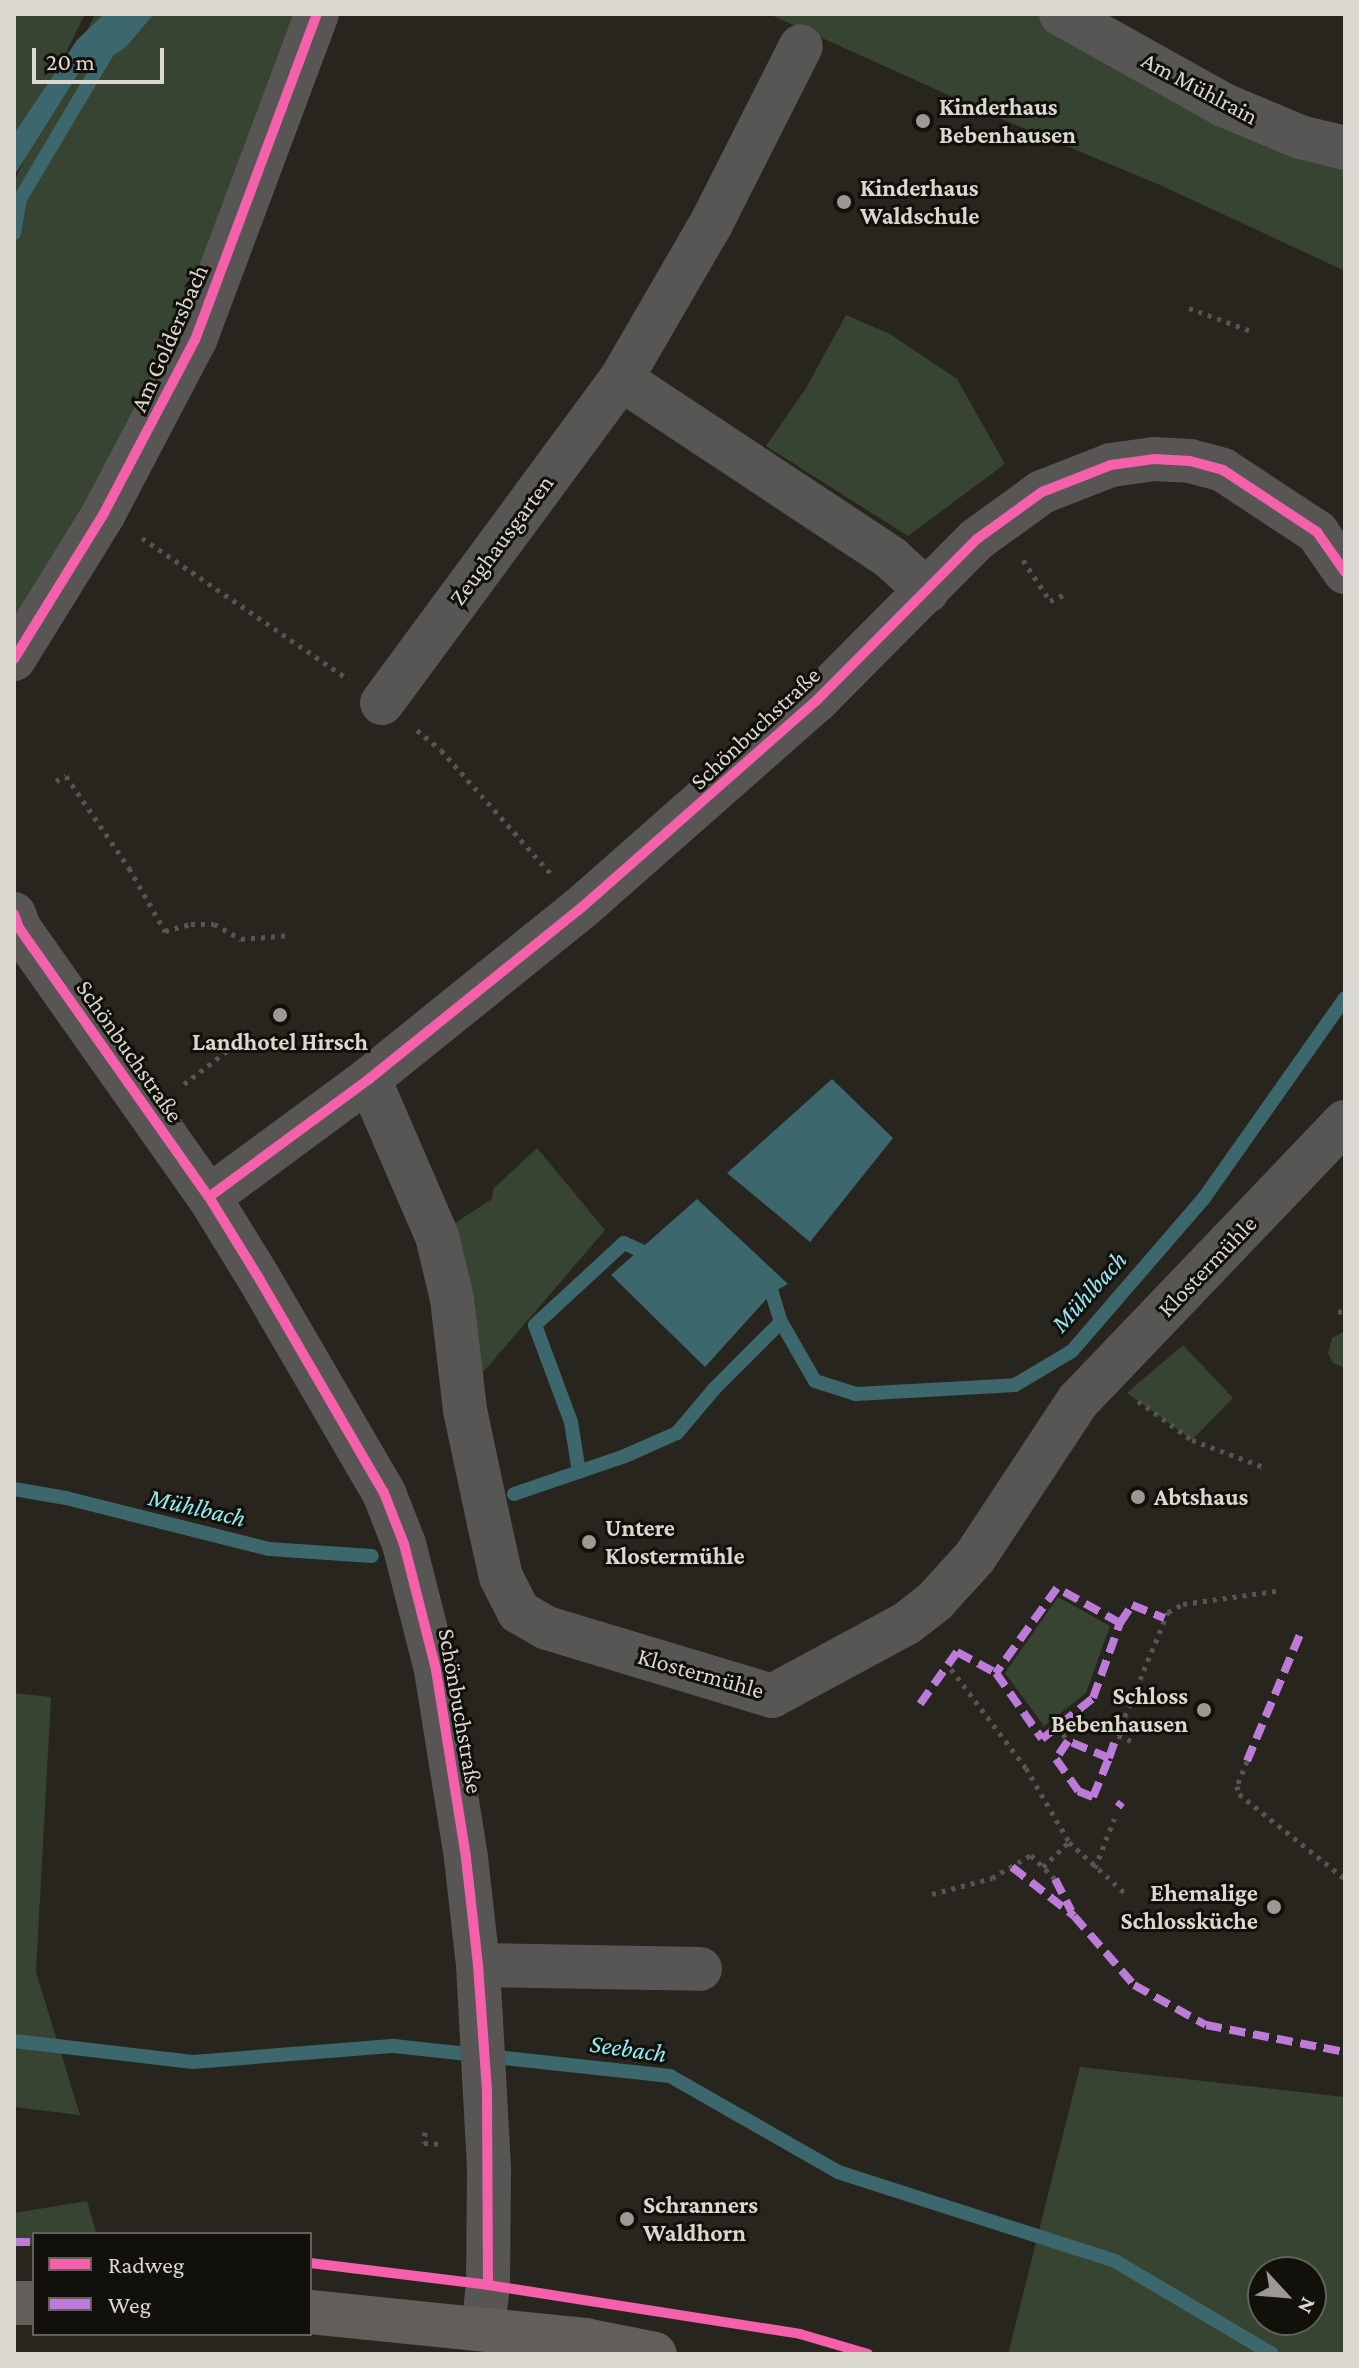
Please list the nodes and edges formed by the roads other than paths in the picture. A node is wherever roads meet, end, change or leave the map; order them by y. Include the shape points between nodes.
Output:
1 (317, 14) edge
2 (1061, 14) edge
3 (801, 46) dead end
4 (1345, 148) edge
5 (621, 379) junction
6 (1345, 572) edge
7 (927, 591) junction
8 (14, 659) edge
9 (382, 703) road end
10 (16, 923) edge
11 (369, 1079) junction
12 (1345, 1122) edge
13 (209, 1197) junction
14 (478, 1965) junction
15 (700, 1969) dead end
16 (312, 2312) edge
17 (483, 2328) junction
18 (655, 2354) edge

1 - 8 street, Am Goldersbach via 195,340 104,513
2 - 4 street, Am Mühlrain via 1224,105 1300,137
3 - 5 street, Zeughausgarten via 711,224
5 - 7 street via 891,558
5 - 9 street, Zeughausgarten
6 - 7 street, Schönbuchstraße via 1317,532 1223,470 1154,459 1111,465 1042,492 999,522
7 - 11 street, Schönbuchstraße via 817,700 581,908
10 - 13 street, Schönbuchstraße
11 - 12 street, Klostermühle via 437,1236 489,1523 501,1577 519,1612 547,1628 772,1696 907,1623 943,1594 975,1557 1078,1401
11 - 13 street, Schönbuchstraße
13 - 14 street, Schönbuchstraße via 357,1443 404,1544 436,1670
14 - 15 street
14 - 17 street, Schönbuchstraße via 487,2092
16 - 17 main road
17 - 18 main road

